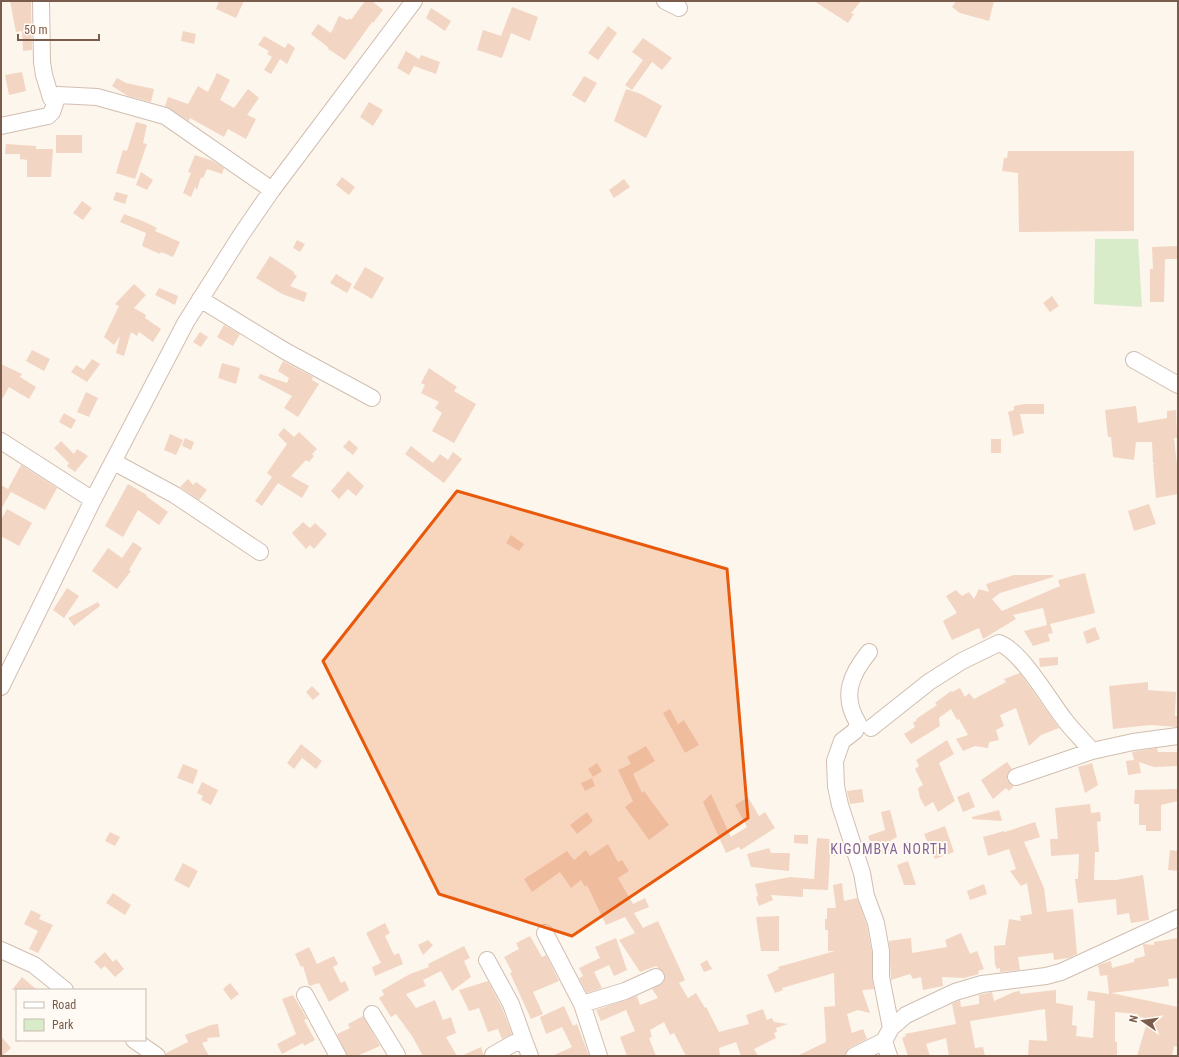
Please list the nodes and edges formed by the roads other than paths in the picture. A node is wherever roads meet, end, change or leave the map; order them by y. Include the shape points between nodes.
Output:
1 (41, 1) edge
2 (414, 1) edge
3 (58, 95) junction
4 (1, 126) edge
5 (272, 190) junction
6 (200, 299) junction
7 (1134, 360) dead end
8 (1178, 385) edge
9 (372, 398) dead end
10 (1, 441) edge
11 (114, 462) junction
12 (93, 500) junction
13 (260, 552) dead end
14 (869, 652) dead end
15 (1, 687) edge
16 (870, 728) dead end
17 (1178, 736) edge
18 (1092, 751) junction
19 (1016, 777) dead end
20 (1178, 918) edge
21 (545, 933) dead end
22 (1, 950) edge
23 (487, 960) dead end
24 (656, 977) dead end
25 (64, 989) edge
26 (305, 995) dead end
27 (582, 1004) junction
28 (372, 1014) dead end
29 (887, 1034) junction
30 (135, 1041) edge
31 (527, 1050) edge
32 (493, 1054) dead end
33 (157, 1056) edge
34 (338, 1056) edge
35 (396, 1056) edge
36 (600, 1056) edge
37 (854, 1056) edge
38 (889, 1056) edge

1 - 3 street via 44,75 51,98
2 - 5 street
3 - 4 street via 48,116
3 - 5 street via 97,97 165,116
5 - 6 street
6 - 9 street via 285,351
6 - 11 street
7 - 8 street
10 - 12 street
11 - 12 street
11 - 13 street via 175,495
12 - 15 street
14 - 29 street via 856,668 849,685 853,714 858,723 855,731 842,741 835,761 840,805 876,923 881,951
16 - 18 street via 942,674 999,643 1008,646
17 - 18 street
18 - 19 street
20 - 29 street via 1061,972 968,987 906,1015
21 - 27 street
22 - 25 street via 34,965
23 - 31 street via 511,1004
24 - 27 street via 625,991
26 - 34 street
27 - 36 street
28 - 35 street
29 - 37 street
29 - 38 street
30 - 33 street
31 - 32 street via 514,1043

